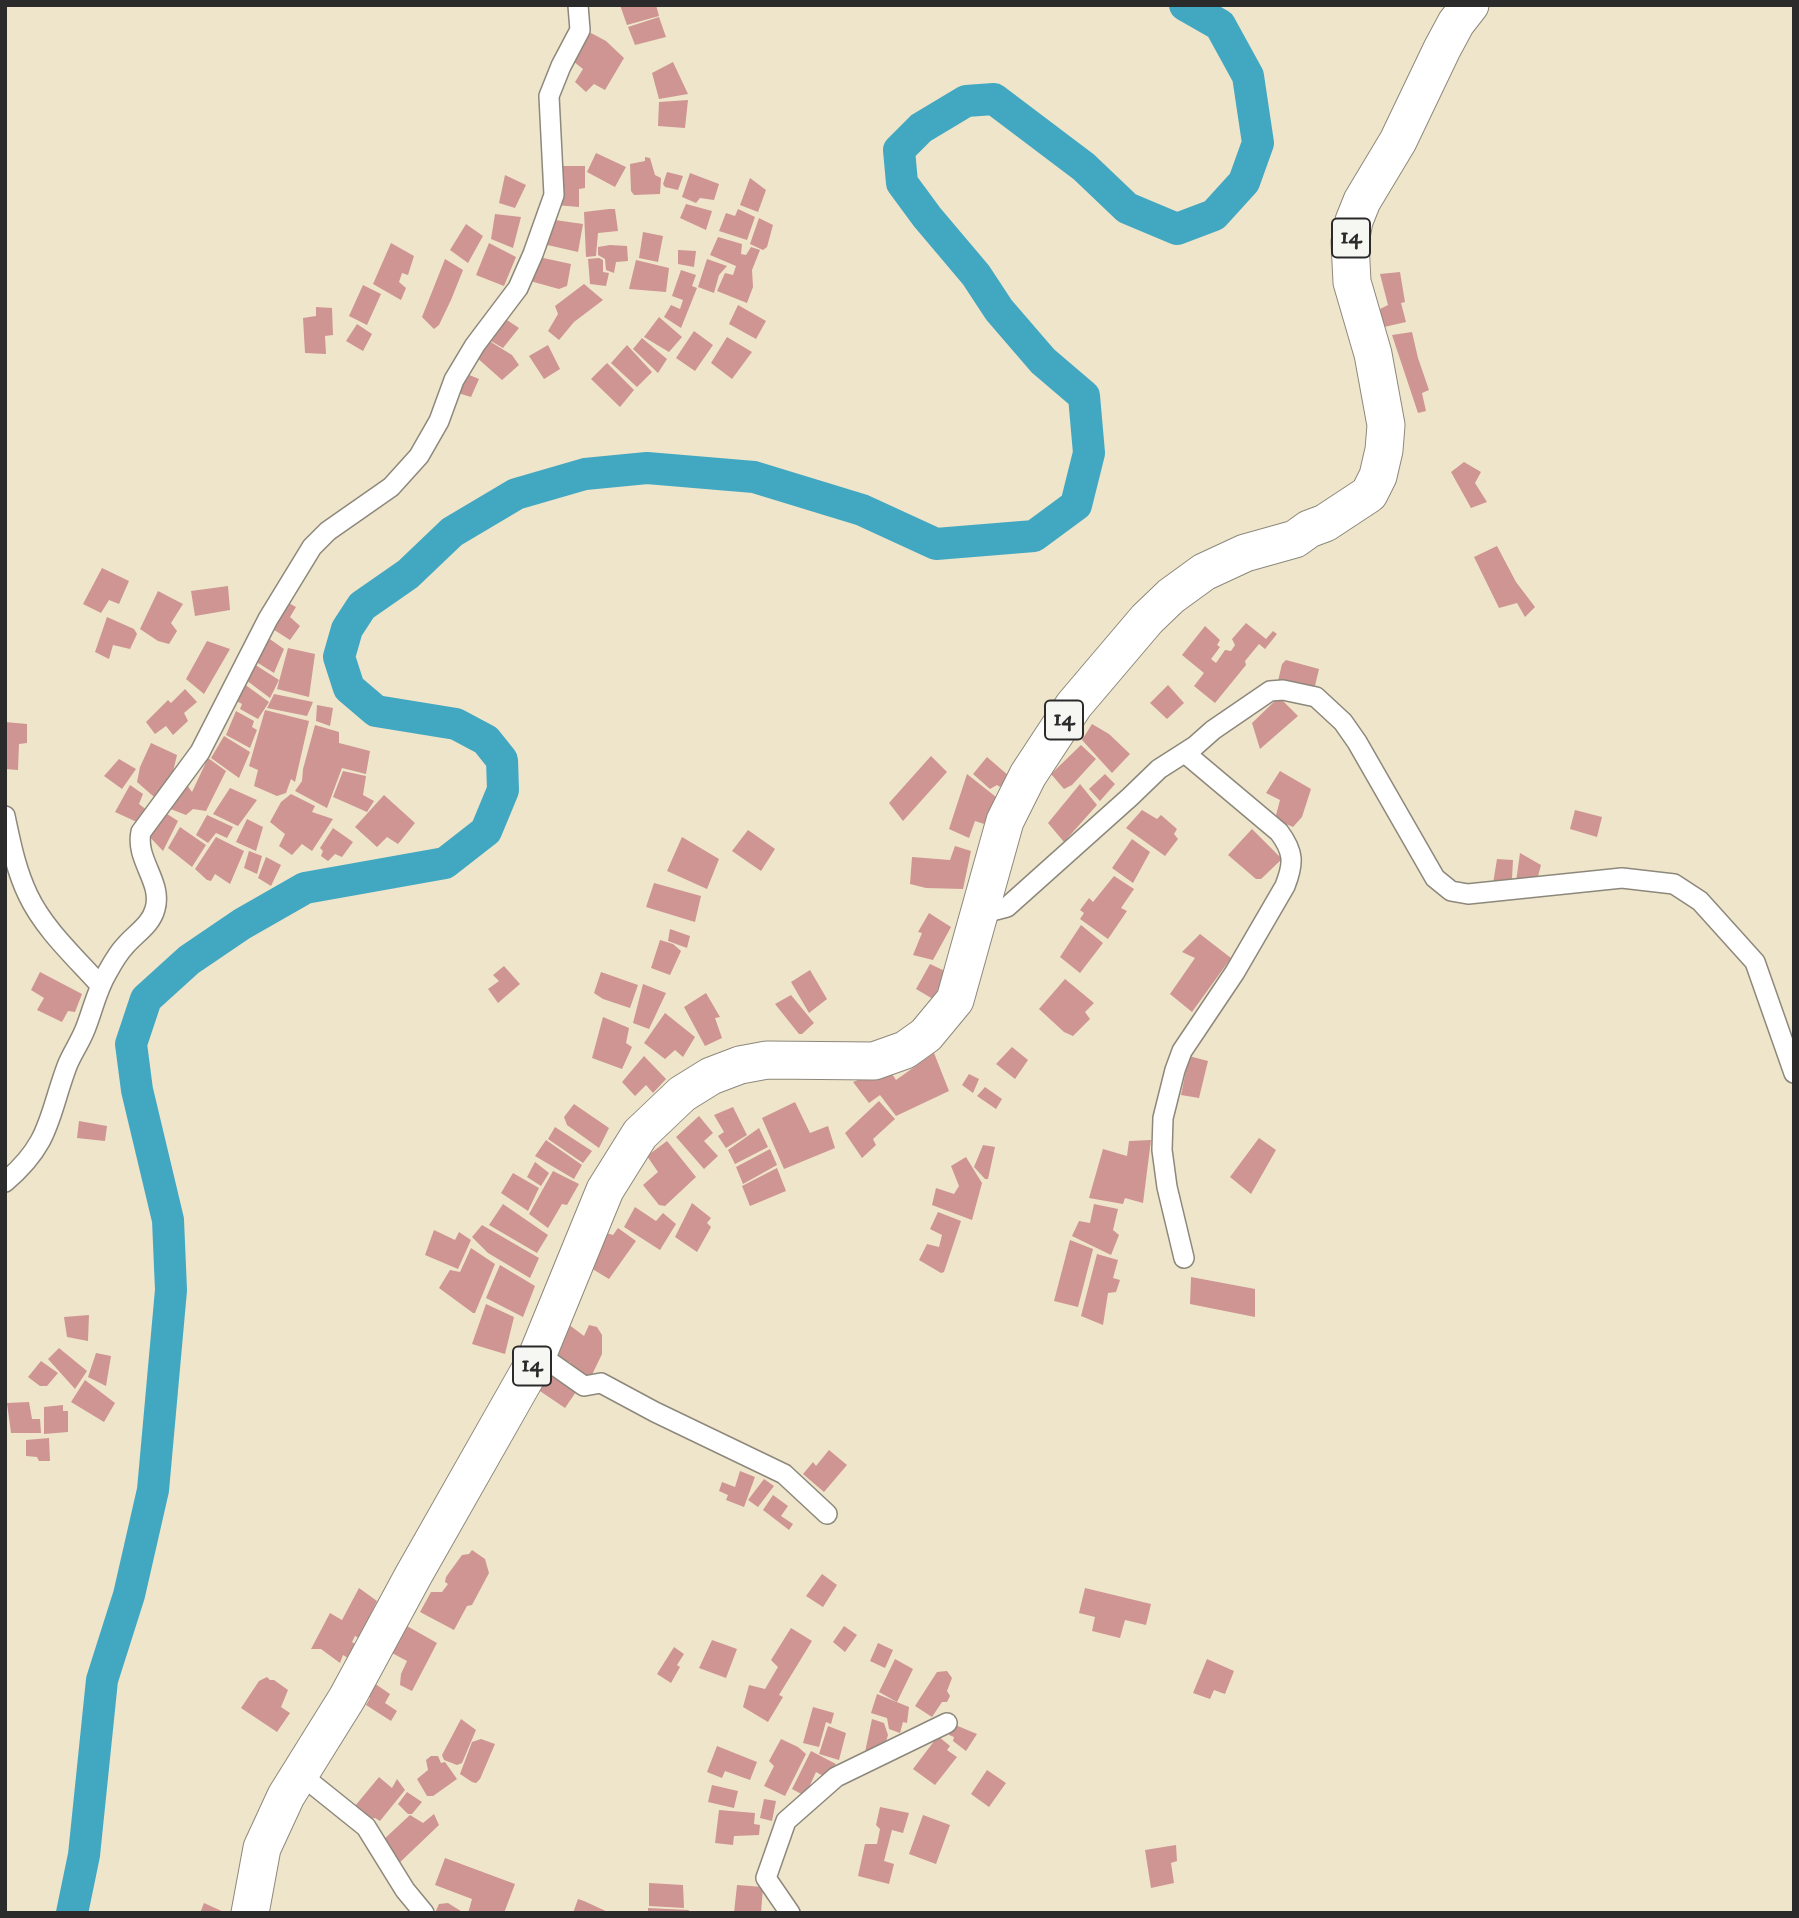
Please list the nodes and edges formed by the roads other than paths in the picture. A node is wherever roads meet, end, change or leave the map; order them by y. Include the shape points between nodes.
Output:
1 (579, 5) edge
2 (1470, 5) edge
3 (1185, 753) junction
4 (5, 816) edge
5 (980, 914) junction
6 (100, 985) junction
7 (1794, 1073) edge
8 (5, 1182) edge
9 (1184, 1258) dead end
10 (537, 1353) junction
11 (827, 1514) dead end
12 (947, 1723) dead end
13 (300, 1774) junction
14 (250, 1913) edge
15 (424, 1913) edge
16 (790, 1913) edge

1 - 6 street via 580,30 549,96 554,195 518,288 454,380 439,421 419,456 391,487 312,547 268,619 200,752 141,832 139,843 158,896 155,912 124,946
2 - 5 highway, 14 via 1456,23 1398,141 1362,201 1352,232 1352,282 1373,354 1386,425 1378,476 1368,494 1325,523 1295,539 1245,553 1204,572 1147,619 1079,699 1015,798 996,846
3 - 5 street via 1159,769 1007,907
3 - 7 street via 1270,691 1316,697 1357,742 1435,878 1451,891 1468,894 1622,877 1674,884 1700,901 1755,962
3 - 9 street via 1279,832 1292,858 1285,886 1182,1051 1175,1070 1163,1118 1162,1150
4 - 6 street via 29,897 44,922
5 - 10 highway, 14 via 955,1000 926,1035 905,1050 874,1061 785,1059 740,1065 682,1094 640,1134 606,1190
6 - 8 street via 43,1138
10 - 11 street via 584,1386 601,1382 784,1475
10 - 13 highway, 14 via 347,1698
12 - 16 street via 836,1777 786,1821 766,1878
13 - 14 highway, 14 via 262,1848
13 - 15 street via 366,1827

